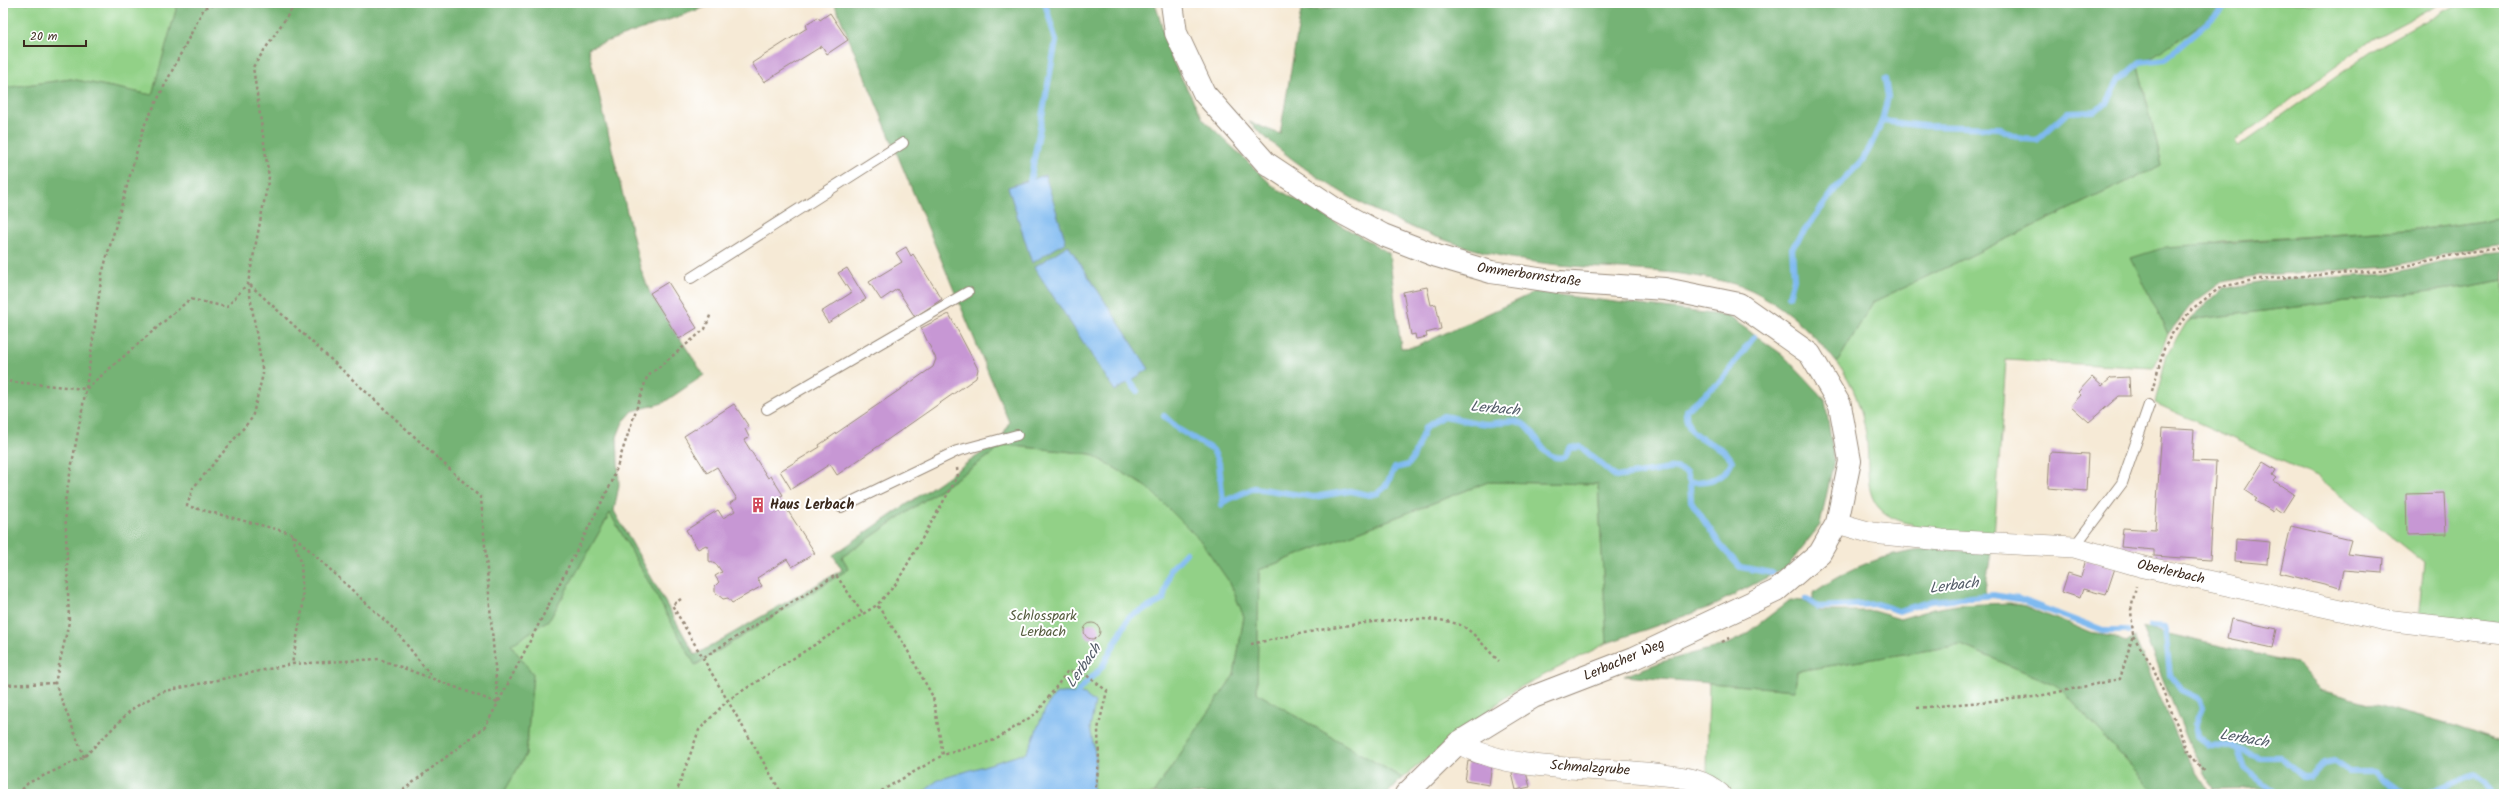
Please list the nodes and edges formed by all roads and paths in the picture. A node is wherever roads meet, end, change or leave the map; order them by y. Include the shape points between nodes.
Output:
1 (218, 3) edge
2 (296, 3) edge
3 (1172, 3) edge
4 (903, 143) dead end
5 (2504, 248) edge
6 (691, 278) dead end
7 (248, 283) junction
8 (968, 292) dead end
9 (711, 313) dead end
10 (3, 381) edge
11 (86, 389) junction
12 (2149, 405) joint
13 (767, 409) dead end
14 (1017, 435) dead end
15 (957, 451) junction
16 (841, 507) dead end
17 (1837, 523) junction
18 (291, 533) junction
19 (2074, 547) junction
20 (2140, 566) junction
21 (681, 599) dead end
22 (877, 605) junction
23 (862, 614) junction
24 (2504, 634) edge
25 (2133, 635) junction
26 (1251, 644) dead end
27 (704, 657) junction
28 (1499, 661) dead end
29 (292, 664) junction
30 (432, 678) junction
31 (55, 683) junction
32 (3, 685) edge
33 (728, 700) junction
34 (498, 703) junction
35 (1917, 708) dead end
36 (1458, 743) junction
37 (943, 755) junction
38 (84, 757) junction
39 (2204, 772) dead end
40 (18, 794) edge
41 (398, 794) edge
42 (676, 794) edge
43 (782, 794) edge
44 (876, 794) edge
45 (1095, 794) edge
46 (1406, 794) edge
47 (1720, 794) edge

1 - 11 path via 204,8 144,126 102,274
2 - 7 path via 253,67 269,178
3 - 17 street, Ommerbornstraße via 1176,33 1204,93 1266,163 1335,208 1383,235 1436,256 1491,272 1559,282 1665,289 1739,304 1810,354 1840,405 1850,461
4 - 6 lane
5 - 12 path via 2467,252 2383,271 2258,280 2221,287 2192,310 2171,335 2159,364
7 - 11 path via 227,307 190,300
7 - 18 path via 263,374 252,418 193,488 187,506
7 - 34 path via 481,498
8 - 13 lane
9 - 34 path via 706,330 647,377 612,482
10 - 11 path
11 - 31 path via 65,501 70,622
12 - 19 lane via 2122,484
14 - 15 lane
15 - 16 lane
15 - 22 path via 958,476 896,584
17 - 19 street, Oberlerbach via 1872,533 1942,540
17 - 36 street, Lerbacher Weg via 1820,553 1776,591 1634,658 1533,697
18 - 29 path via 301,562 303,605
18 - 30 path via 396,631
19 - 20 street, Oberlerbach
20 - 24 street, Oberlerbach via 2386,620
20 - 25 path via 2132,610
21 - 27 path via 672,605
22 - 23 path
22 - 37 path via 904,644 933,698
23 - 27 path via 836,576
23 - 33 path
25 - 35 path via 2120,678 2034,698
25 - 39 path via 2153,667 2188,751
26 - 28 path via 1378,621 1434,619 1466,628
27 - 33 path
29 - 30 path via 379,659
29 - 38 path via 162,692 132,709
30 - 34 path
31 - 32 path
31 - 38 path
33 - 42 path via 699,730
33 - 43 path
34 - 41 path via 485,727
36 - 46 street, Lerbacher Weg
36 - 47 street, Schmalzgrube via 1470,750 1515,763 1630,770 1687,777 1709,784
37 - 44 path
37 - 45 path via 995,740 1037,713 1066,672 1081,671 1107,691 1098,729 1099,762
38 - 40 path via 28,783

